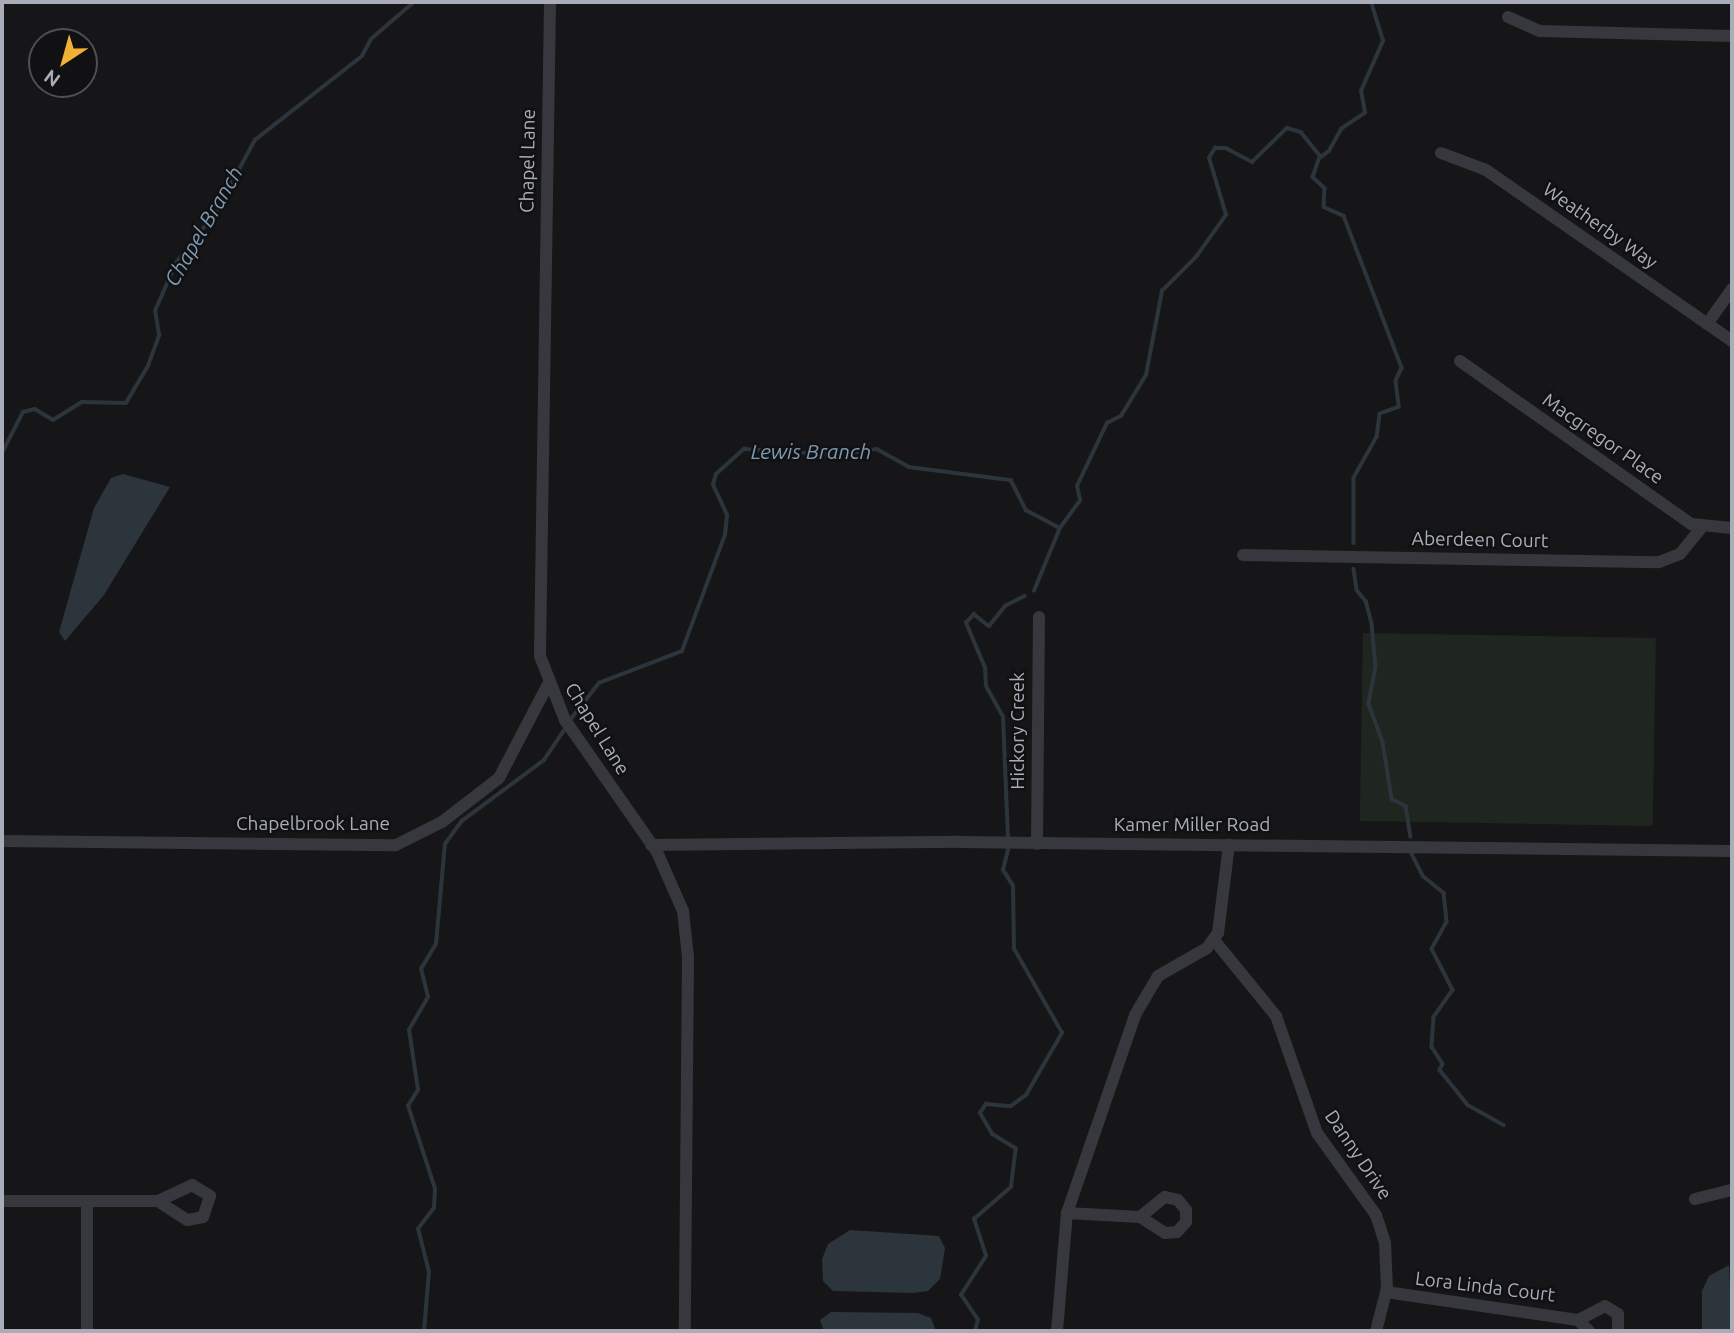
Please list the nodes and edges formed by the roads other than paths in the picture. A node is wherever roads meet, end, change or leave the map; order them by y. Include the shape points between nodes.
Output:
1 (550, 2) edge
2 (1508, 17) dead end
3 (1732, 36) edge
4 (1441, 153) dead end
5 (1732, 289) edge
6 (1707, 324) junction
7 (1732, 341) edge
8 (1460, 361) dead end
9 (1701, 528) junction
10 (1732, 528) edge
11 (1243, 555) dead end
12 (1039, 617) dead end
13 (547, 686) junction
14 (2, 841) edge
15 (1037, 844) junction
16 (651, 845) junction
17 (1228, 845) junction
18 (1732, 851) edge
19 (1214, 940) junction
20 (1732, 1190) edge
21 (1695, 1199) dead end
22 (2, 1201) edge
23 (158, 1201) dead end
24 (86, 1202) junction
25 (1067, 1213) junction
26 (1140, 1217) dead end
27 (1386, 1292) junction
28 (1578, 1320) junction
29 (87, 1331) edge
30 (685, 1331) edge
31 (1057, 1331) edge
32 (1376, 1331) edge
33 (1589, 1331) edge
34 (1618, 1331) edge

1 - 13 street, Chapel Lane via 538,604
2 - 3 street via 1540,31
4 - 6 street, Weatherby Way via 1486,170
5 - 6 street
6 - 7 street, Weatherby Way
8 - 9 street, Macgregor Place
9 - 10 street
9 - 11 street, Aberdeen Court via 1680,554 1659,562
12 - 15 street, Hickory Creek
13 - 14 street, Chapelbrook Lane via 499,778 442,822 396,845
13 - 16 street, Chapel Lane via 572,732
15 - 16 street, Kamer Miller Road
15 - 17 street, Kamer Miller Road
16 - 30 street, Chapel Lane via 676,890 687,933
17 - 18 street, Kamer Miller Road
17 - 19 street via 1224,908
19 - 25 street via 1166,970 1144,994
19 - 27 street, Danny Drive via 1276,1016 1317,1133 1373,1208 1385,1244
20 - 21 street
22 - 24 street
23 - 24 street
24 - 29 street
25 - 26 street
25 - 31 street
27 - 28 street, Lora Linda Court
27 - 32 street, Danny Drive
28 - 33 street, Lora Linda Court
28 - 34 street, Lora Linda Court via 1600,1307 1611,1307 1621,1318

